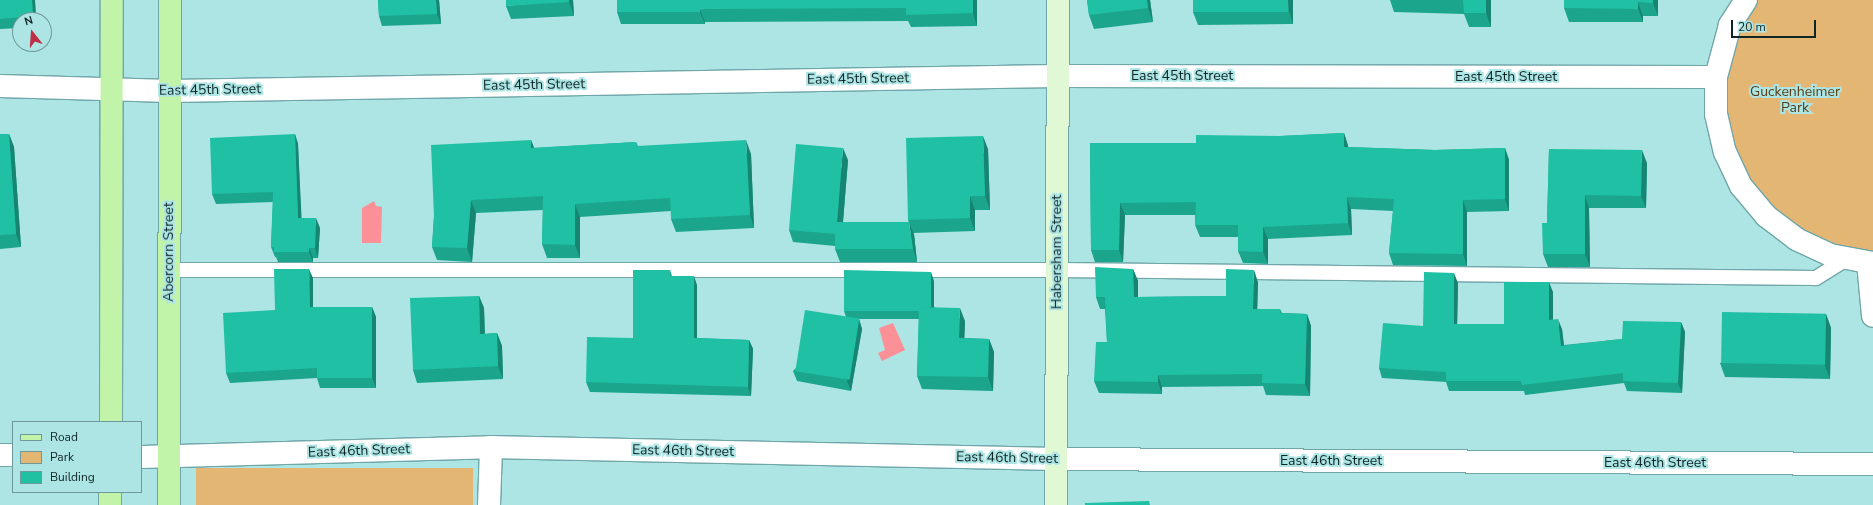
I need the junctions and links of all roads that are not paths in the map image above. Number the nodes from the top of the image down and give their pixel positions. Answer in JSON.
{"nodes":[{"id":1,"x":112,"y":0,"type":"edge"},
{"id":2,"x":170,"y":0,"type":"edge"},
{"id":3,"x":1058,"y":0,"type":"edge"},
{"id":4,"x":1746,"y":0,"type":"edge"},
{"id":5,"x":1058,"y":76,"type":"junction"},
{"id":6,"x":1716,"y":77,"type":"junction"},
{"id":7,"x":0,"y":86,"type":"edge"},
{"id":8,"x":112,"y":91,"type":"junction"},
{"id":9,"x":170,"y":91,"type":"junction"},
{"id":10,"x":1845,"y":260,"type":"junction"},
{"id":11,"x":1870,"y":263,"type":"edge"},
{"id":12,"x":169,"y":270,"type":"junction"},
{"id":13,"x":1057,"y":270,"type":"junction"},
{"id":14,"x":1873,"y":316,"type":"edge"},
{"id":15,"x":111,"y":421,"type":"edge"},
{"id":16,"x":491,"y":447,"type":"junction"},
{"id":17,"x":0,"y":455,"type":"edge"},
{"id":18,"x":12,"y":455,"type":"edge"},
{"id":19,"x":142,"y":457,"type":"edge"},
{"id":20,"x":169,"y":457,"type":"junction"},
{"id":21,"x":1056,"y":459,"type":"junction"},
{"id":22,"x":1873,"y":464,"type":"edge"},
{"id":23,"x":110,"y":493,"type":"edge"},
{"id":24,"x":110,"y":505,"type":"edge"},
{"id":25,"x":169,"y":505,"type":"edge"},
{"id":26,"x":489,"y":505,"type":"edge"},
{"id":27,"x":1056,"y":505,"type":"edge"}],
"edges":[{"from":1,"to":8,"type":"main road"},
{"from":2,"to":9,"type":"main road","name":"Abercorn Street"},
{"from":3,"to":5,"type":"street","name":"Habersham Street"},
{"from":4,"to":6,"type":"street"},
{"from":5,"to":6,"type":"street","name":"East 45th Street"},
{"from":5,"to":9,"type":"street","name":"East 45th Street"},
{"from":5,"to":13,"type":"street","name":"Habersham Street"},
{"from":6,"to":10,"type":"street"},
{"from":7,"to":8,"type":"street","name":"East 45th Street"},
{"from":8,"to":9,"type":"street","name":"East 45th Street"},
{"from":8,"to":15,"type":"main road"},
{"from":9,"to":12,"type":"main road","name":"Abercorn Street"},
{"from":10,"to":11,"type":"street"},
{"from":10,"to":13,"type":"lane"},
{"from":11,"to":14,"type":"street"},
{"from":12,"to":13,"type":"lane"},
{"from":12,"to":20,"type":"main road","name":"Abercorn Street"},
{"from":13,"to":21,"type":"street","name":"Habersham Street"},
{"from":16,"to":20,"type":"street","name":"East 46th Street"},
{"from":16,"to":21,"type":"street","name":"East 46th Street"},
{"from":16,"to":26,"type":"street"},
{"from":17,"to":18,"type":"street"},
{"from":19,"to":20,"type":"street","name":"East 46th Street"},
{"from":20,"to":25,"type":"main road","name":"Abercorn Street"},
{"from":21,"to":22,"type":"street","name":"East 46th Street"},
{"from":21,"to":27,"type":"street","name":"Habersham Street"},
{"from":23,"to":24,"type":"main road"}]}
